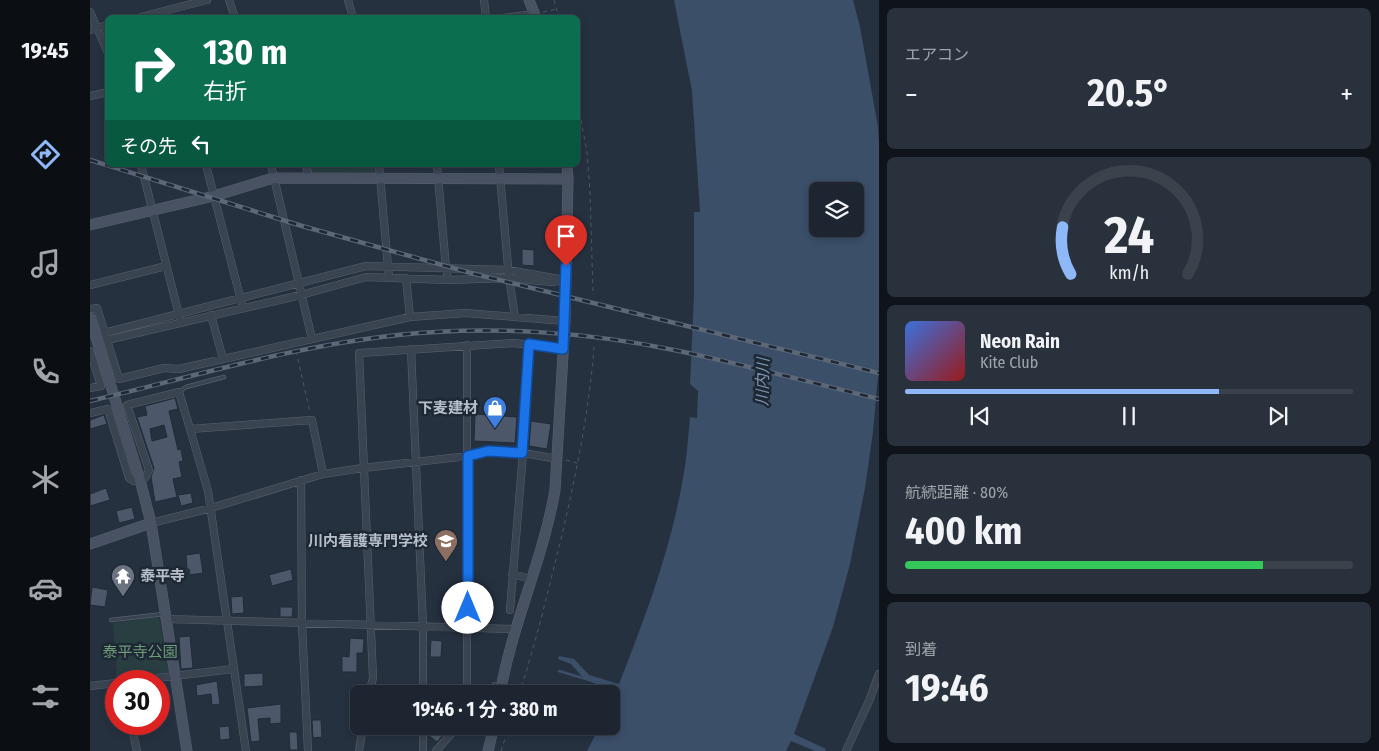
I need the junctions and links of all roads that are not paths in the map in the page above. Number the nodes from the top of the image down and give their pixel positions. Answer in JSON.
{"nodes":[{"id":1,"x":207,"y":0,"type":"edge"},
{"id":2,"x":229,"y":0,"type":"edge"},
{"id":3,"x":348,"y":0,"type":"edge"},
{"id":4,"x":484,"y":0,"type":"edge"},
{"id":5,"x":529,"y":0,"type":"edge"},
{"id":6,"x":90,"y":12,"type":"edge"},
{"id":7,"x":149,"y":15,"type":"edge"},
{"id":8,"x":234,"y":15,"type":"edge"},
{"id":9,"x":352,"y":15,"type":"edge"},
{"id":10,"x":486,"y":15,"type":"edge"},
{"id":11,"x":535,"y":15,"type":"edge"},
{"id":12,"x":94,"y":29,"type":"edge"},
{"id":13,"x":105,"y":48,"type":"edge"},
{"id":14,"x":105,"y":93,"type":"edge"},
{"id":15,"x":90,"y":96,"type":"edge"},
{"id":16,"x":141,"y":167,"type":"edge"},
{"id":17,"x":207,"y":167,"type":"edge"},
{"id":18,"x":271,"y":167,"type":"edge"},
{"id":19,"x":306,"y":167,"type":"edge"},
{"id":20,"x":379,"y":167,"type":"edge"},
{"id":21,"x":437,"y":167,"type":"edge"},
{"id":22,"x":499,"y":167,"type":"edge"},
{"id":23,"x":566,"y":167,"type":"edge"},
{"id":24,"x":274,"y":178,"type":"junction"},
{"id":25,"x":309,"y":178,"type":"junction"},
{"id":26,"x":380,"y":178,"type":"junction"},
{"id":27,"x":438,"y":178,"type":"junction"},
{"id":28,"x":500,"y":178,"type":"junction"},
{"id":29,"x":568,"y":179,"type":"junction"},
{"id":30,"x":214,"y":196,"type":"junction"},
{"id":31,"x":152,"y":210,"type":"junction"},
{"id":32,"x":90,"y":226,"type":"edge"},
{"id":33,"x":166,"y":266,"type":"junction"},
{"id":34,"x":387,"y":266,"type":"junction"},
{"id":35,"x":446,"y":268,"type":"junction"},
{"id":36,"x":508,"y":270,"type":"junction"},
{"id":37,"x":389,"y":278,"type":"junction"},
{"id":38,"x":406,"y":278,"type":"junction"},
{"id":39,"x":509,"y":278,"type":"junction"},
{"id":40,"x":448,"y":280,"type":"junction"},
{"id":41,"x":565,"y":280,"type":"junction"},
{"id":42,"x":298,"y":282,"type":"junction"},
{"id":43,"x":90,"y":285,"type":"edge"},
{"id":44,"x":301,"y":295,"type":"junction"},
{"id":45,"x":240,"y":297,"type":"junction"},
{"id":46,"x":242,"y":308,"type":"junction"},
{"id":47,"x":90,"y":309,"type":"edge"},
{"id":48,"x":179,"y":312,"type":"junction"},
{"id":49,"x":212,"y":315,"type":"junction"},
{"id":50,"x":410,"y":317,"type":"junction"},
{"id":51,"x":515,"y":317,"type":"junction"},
{"id":52,"x":90,"y":318,"type":"edge"},
{"id":53,"x":565,"y":320,"type":"junction"},
{"id":54,"x":181,"y":323,"type":"junction"},
{"id":55,"x":104,"y":332,"type":"junction"},
{"id":56,"x":312,"y":338,"type":"junction"},
{"id":57,"x":107,"y":340,"type":"junction"},
{"id":58,"x":529,"y":344,"type":"junction"},
{"id":59,"x":467,"y":345,"type":"junction"},
{"id":60,"x":411,"y":349,"type":"junction"},
{"id":61,"x":563,"y":349,"type":"junction"},
{"id":62,"x":90,"y":351,"type":"edge"},
{"id":63,"x":223,"y":359,"type":"junction"},
{"id":64,"x":224,"y":377,"type":"dead end"},
{"id":65,"x":90,"y":388,"type":"edge"},
{"id":66,"x":178,"y":392,"type":"junction"},
{"id":67,"x":90,"y":413,"type":"edge"},
{"id":68,"x":190,"y":429,"type":"junction"},
{"id":69,"x":522,"y":453,"type":"junction"},
{"id":70,"x":468,"y":456,"type":"junction"},
{"id":71,"x":558,"y":459,"type":"junction"},
{"id":72,"x":416,"y":461,"type":"junction"},
{"id":73,"x":362,"y":468,"type":"junction"},
{"id":74,"x":323,"y":474,"type":"junction"},
{"id":75,"x":140,"y":480,"type":"junction"},
{"id":76,"x":301,"y":480,"type":"junction"},
{"id":77,"x":211,"y":508,"type":"junction"},
{"id":78,"x":151,"y":523,"type":"junction"},
{"id":79,"x":90,"y":544,"type":"edge"},
{"id":80,"x":512,"y":574,"type":"junction"},
{"id":81,"x":531,"y":579,"type":"junction"},
{"id":82,"x":510,"y":610,"type":"dead end"},
{"id":83,"x":165,"y":617,"type":"junction"},
{"id":84,"x":111,"y":620,"type":"dead end"},
{"id":85,"x":228,"y":622,"type":"junction"},
{"id":86,"x":302,"y":624,"type":"junction"},
{"id":87,"x":369,"y":626,"type":"junction"},
{"id":88,"x":423,"y":626,"type":"junction"},
{"id":89,"x":468,"y":626,"type":"junction"},
{"id":90,"x":514,"y":629,"type":"junction"},
{"id":91,"x":233,"y":668,"type":"junction"},
{"id":92,"x":879,"y":674,"type":"edge"},
{"id":93,"x":175,"y":676,"type":"junction"},
{"id":94,"x":170,"y":677,"type":"edge"},
{"id":95,"x":105,"y":684,"type":"edge"},
{"id":96,"x":371,"y":685,"type":"edge"},
{"id":97,"x":423,"y":685,"type":"edge"},
{"id":98,"x":467,"y":685,"type":"edge"},
{"id":99,"x":498,"y":685,"type":"edge"},
{"id":100,"x":90,"y":686,"type":"edge"},
{"id":101,"x":879,"y":700,"type":"edge"},
{"id":102,"x":869,"y":701,"type":"junction"},
{"id":103,"x":134,"y":735,"type":"edge"},
{"id":104,"x":361,"y":735,"type":"edge"},
{"id":105,"x":423,"y":735,"type":"edge"},
{"id":106,"x":450,"y":735,"type":"edge"},
{"id":107,"x":492,"y":735,"type":"edge"},
{"id":108,"x":137,"y":751,"type":"edge"},
{"id":109,"x":187,"y":751,"type":"edge"},
{"id":110,"x":246,"y":751,"type":"edge"},
{"id":111,"x":308,"y":751,"type":"edge"},
{"id":112,"x":359,"y":751,"type":"edge"},
{"id":113,"x":423,"y":751,"type":"edge"},
{"id":114,"x":436,"y":751,"type":"edge"},
{"id":115,"x":488,"y":751,"type":"edge"},
{"id":116,"x":846,"y":751,"type":"edge"}],
"edges":[{"from":1,"to":7,"type":"street"},
{"from":2,"to":8,"type":"street"},
{"from":3,"to":9,"type":"street"},
{"from":4,"to":10,"type":"street"},
{"from":5,"to":11,"type":"street"},
{"from":6,"to":12,"type":"street"},
{"from":12,"to":13,"type":"street"},
{"from":14,"to":15,"type":"street"},
{"from":16,"to":31,"type":"street"},
{"from":17,"to":30,"type":"street"},
{"from":18,"to":24,"type":"street"},
{"from":19,"to":25,"type":"street"},
{"from":20,"to":26,"type":"street"},
{"from":21,"to":27,"type":"street"},
{"from":22,"to":28,"type":"street"},
{"from":23,"to":29,"type":"street"},
{"from":24,"to":25,"type":"street"},
{"from":24,"to":30,"type":"street"},
{"from":24,"to":42,"type":"street"},
{"from":25,"to":26,"type":"street"},
{"from":26,"to":27,"type":"street"},
{"from":26,"to":34,"type":"street"},
{"from":27,"to":28,"type":"street"},
{"from":27,"to":35,"type":"street"},
{"from":28,"to":29,"type":"street"},
{"from":28,"to":36,"type":"street"},
{"from":29,"to":41,"type":"street"},
{"from":30,"to":31,"type":"street"},
{"from":30,"to":45,"type":"street"},
{"from":31,"to":32,"type":"street"},
{"from":31,"to":33,"type":"street"},
{"from":33,"to":43,"type":"street"},
{"from":33,"to":48,"type":"street"},
{"from":34,"to":35,"type":"street"},
{"from":34,"to":37,"type":"street"},
{"from":34,"to":42,"type":"street"},
{"from":35,"to":36,"type":"street"},
{"from":35,"to":40,"type":"street"},
{"from":36,"to":39,"type":"street"},
{"from":36,"to":41,"type":"street"},
{"from":37,"to":38,"type":"street"},
{"from":37,"to":44,"type":"street"},
{"from":38,"to":40,"type":"street"},
{"from":38,"to":50,"type":"street"},
{"from":39,"to":40,"type":"street"},
{"from":39,"to":41,"type":"street"},
{"from":39,"to":51,"type":"street"},
{"from":41,"to":53,"type":"street"},
{"from":42,"to":44,"type":"street"},
{"from":42,"to":45,"type":"street"},
{"from":44,"to":46,"type":"street"},
{"from":44,"to":56,"type":"street"},
{"from":45,"to":46,"type":"street"},
{"from":45,"to":48,"type":"street"},
{"from":46,"to":49,"type":"street"},
{"from":47,"to":55,"type":"street"},
{"from":48,"to":54,"type":"street"},
{"from":48,"to":55,"type":"street"},
{"from":49,"to":54,"type":"street"},
{"from":49,"to":63,"type":"street"},
{"from":50,"to":51,"type":"street"},
{"from":50,"to":56,"type":"street"},
{"from":51,"to":53,"type":"street"},
{"from":52,"to":75,"type":"street"},
{"from":53,"to":61,"type":"street"},
{"from":54,"to":57,"type":"street"},
{"from":55,"to":57,"type":"street"},
{"from":56,"to":63,"type":"street"},
{"from":57,"to":63,"type":"street"},
{"from":58,"to":59,"type":"street"},
{"from":58,"to":61,"type":"street"},
{"from":58,"to":69,"type":"street"},
{"from":59,"to":60,"type":"street"},
{"from":59,"to":70,"type":"street"},
{"from":60,"to":72,"type":"street"},
{"from":60,"to":73,"type":"street"},
{"from":61,"to":71,"type":"street"},
{"from":62,"to":65,"type":"street"},
{"from":64,"to":66,"type":"lane"},
{"from":66,"to":68,"type":"street"},
{"from":66,"to":75,"type":"street"},
{"from":67,"to":75,"type":"street"},
{"from":68,"to":74,"type":"street"},
{"from":68,"to":77,"type":"street"},
{"from":69,"to":70,"type":"street"},
{"from":69,"to":71,"type":"street"},
{"from":69,"to":80,"type":"street"},
{"from":70,"to":72,"type":"street"},
{"from":70,"to":89,"type":"street"},
{"from":71,"to":81,"type":"street"},
{"from":72,"to":73,"type":"street"},
{"from":72,"to":88,"type":"street"},
{"from":73,"to":74,"type":"street"},
{"from":73,"to":87,"type":"street"},
{"from":74,"to":76,"type":"street"},
{"from":75,"to":78,"type":"street"},
{"from":76,"to":77,"type":"street"},
{"from":76,"to":86,"type":"street"},
{"from":77,"to":78,"type":"street"},
{"from":77,"to":85,"type":"street"},
{"from":78,"to":79,"type":"street"},
{"from":78,"to":83,"type":"street"},
{"from":80,"to":81,"type":"street"},
{"from":80,"to":82,"type":"street"},
{"from":81,"to":90,"type":"street"},
{"from":83,"to":84,"type":"lane"},
{"from":83,"to":85,"type":"street"},
{"from":83,"to":93,"type":"street"},
{"from":85,"to":86,"type":"street"},
{"from":85,"to":91,"type":"street"},
{"from":86,"to":87,"type":"street"},
{"from":86,"to":111,"type":"street"},
{"from":87,"to":88,"type":"street"},
{"from":87,"to":96,"type":"street"},
{"from":88,"to":89,"type":"street"},
{"from":88,"to":97,"type":"street"},
{"from":89,"to":90,"type":"street"},
{"from":89,"to":98,"type":"street"},
{"from":90,"to":99,"type":"street"},
{"from":91,"to":93,"type":"street"},
{"from":91,"to":110,"type":"street"},
{"from":92,"to":102,"type":"street"},
{"from":93,"to":94,"type":"street"},
{"from":93,"to":109,"type":"street"},
{"from":95,"to":100,"type":"street"},
{"from":101,"to":102,"type":"street"},
{"from":102,"to":116,"type":"street"},
{"from":103,"to":108,"type":"street"},
{"from":104,"to":112,"type":"street"},
{"from":105,"to":113,"type":"street"},
{"from":106,"to":114,"type":"street"},
{"from":107,"to":115,"type":"street"}]}
